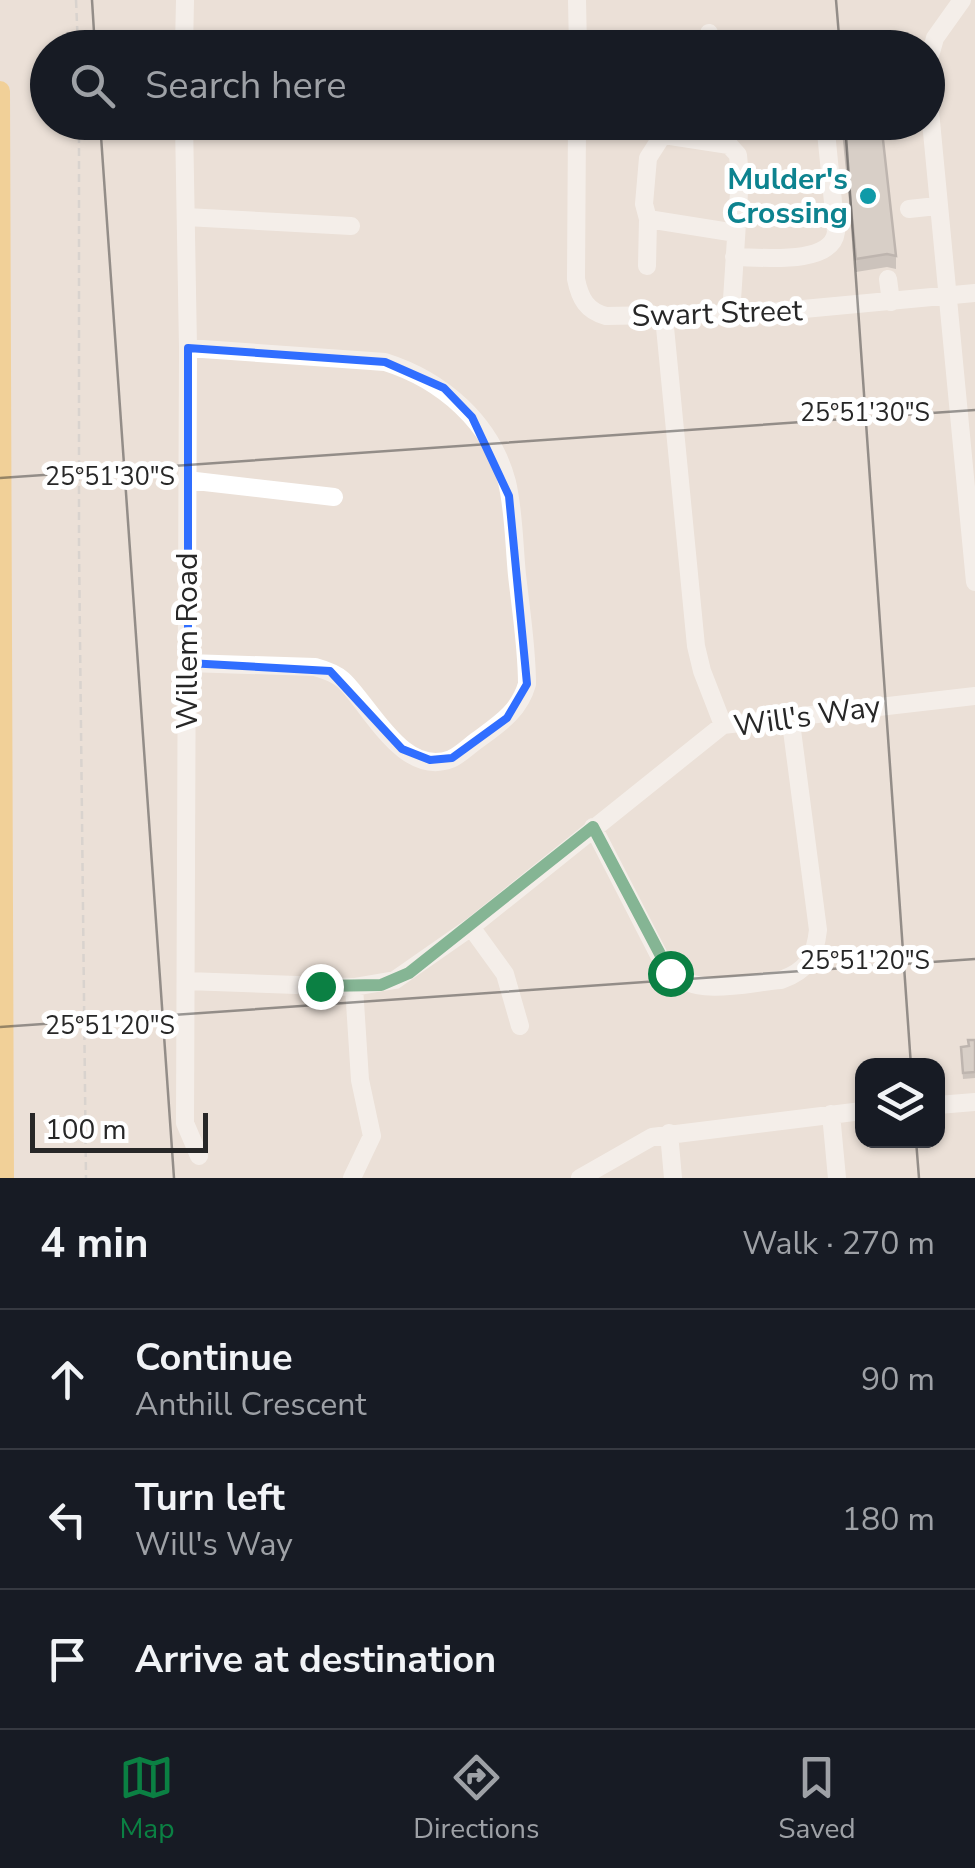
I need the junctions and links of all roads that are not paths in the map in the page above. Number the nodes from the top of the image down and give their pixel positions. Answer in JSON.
{"nodes":[{"id":1,"x":185,"y":0,"type":"edge"},
{"id":2,"x":576,"y":0,"type":"edge"},
{"id":3,"x":962,"y":0,"type":"edge"},
{"id":4,"x":184,"y":30,"type":"edge"},
{"id":5,"x":577,"y":30,"type":"edge"},
{"id":6,"x":941,"y":30,"type":"edge"},
{"id":7,"x":0,"y":91,"type":"edge"},
{"id":8,"x":184,"y":140,"type":"edge"},
{"id":9,"x":578,"y":140,"type":"edge"},
{"id":10,"x":658,"y":140,"type":"edge"},
{"id":11,"x":710,"y":140,"type":"edge"},
{"id":12,"x":828,"y":140,"type":"edge"},
{"id":13,"x":922,"y":140,"type":"edge"},
{"id":14,"x":938,"y":206,"type":"junction"},
{"id":15,"x":910,"y":209,"type":"dead end"},
{"id":16,"x":186,"y":217,"type":"junction"},
{"id":17,"x":648,"y":218,"type":"junction"},
{"id":18,"x":351,"y":226,"type":"dead end"},
{"id":19,"x":736,"y":233,"type":"junction"},
{"id":20,"x":734,"y":257,"type":"junction"},
{"id":21,"x":647,"y":266,"type":"dead end"},
{"id":22,"x":888,"y":279,"type":"dead end"},
{"id":23,"x":975,"y":293,"type":"edge"},
{"id":24,"x":949,"y":296,"type":"junction"},
{"id":25,"x":892,"y":302,"type":"junction"},
{"id":26,"x":731,"y":315,"type":"junction"},
{"id":27,"x":664,"y":317,"type":"junction"},
{"id":28,"x":188,"y":348,"type":"junction"},
{"id":29,"x":187,"y":480,"type":"junction"},
{"id":30,"x":334,"y":497,"type":"dead end"},
{"id":31,"x":975,"y":582,"type":"edge"},
{"id":32,"x":188,"y":663,"type":"junction"},
{"id":33,"x":975,"y":696,"type":"edge"},
{"id":34,"x":790,"y":715,"type":"junction"},
{"id":35,"x":723,"y":724,"type":"junction"},
{"id":36,"x":593,"y":827,"type":"junction"},
{"id":37,"x":1,"y":917,"type":"edge"},
{"id":38,"x":470,"y":928,"type":"junction"},
{"id":39,"x":187,"y":981,"type":"junction"},
{"id":40,"x":354,"y":987,"type":"junction"},
{"id":41,"x":520,"y":1026,"type":"dead end"},
{"id":42,"x":975,"y":1102,"type":"edge"},
{"id":43,"x":945,"y":1105,"type":"edge"},
{"id":44,"x":855,"y":1112,"type":"edge"},
{"id":45,"x":831,"y":1114,"type":"junction"},
{"id":46,"x":669,"y":1133,"type":"junction"},
{"id":47,"x":199,"y":1156,"type":"dead end"},
{"id":48,"x":4,"y":1178,"type":"edge"},
{"id":49,"x":352,"y":1178,"type":"edge"},
{"id":50,"x":580,"y":1178,"type":"edge"},
{"id":51,"x":674,"y":1178,"type":"edge"},
{"id":52,"x":837,"y":1178,"type":"edge"}],
"edges":[{"from":1,"to":4,"type":"street"},
{"from":2,"to":5,"type":"street"},
{"from":3,"to":6,"type":"street"},
{"from":7,"to":37,"type":"main road"},
{"from":8,"to":16,"type":"street","name":"Willem Road"},
{"from":9,"to":27,"type":"street","name":"Swart Street"},
{"from":10,"to":17,"type":"street"},
{"from":11,"to":19,"type":"street"},
{"from":12,"to":20,"type":"street"},
{"from":13,"to":14,"type":"street"},
{"from":14,"to":15,"type":"street"},
{"from":14,"to":24,"type":"street"},
{"from":16,"to":18,"type":"street"},
{"from":16,"to":28,"type":"street","name":"Willem Road"},
{"from":17,"to":19,"type":"street"},
{"from":17,"to":21,"type":"street"},
{"from":19,"to":20,"type":"street"},
{"from":20,"to":26,"type":"street"},
{"from":22,"to":25,"type":"street"},
{"from":23,"to":24,"type":"street","name":"Swart Street"},
{"from":24,"to":25,"type":"street","name":"Swart Street"},
{"from":24,"to":31,"type":"street"},
{"from":25,"to":26,"type":"street","name":"Swart Street"},
{"from":26,"to":27,"type":"street","name":"Swart Street"},
{"from":27,"to":35,"type":"street"},
{"from":28,"to":29,"type":"street","name":"Willem Road"},
{"from":28,"to":32,"type":"street"},
{"from":29,"to":30,"type":"street"},
{"from":29,"to":32,"type":"street","name":"Willem Road"},
{"from":32,"to":39,"type":"street","name":"Willem Road"},
{"from":33,"to":34,"type":"street","name":"Will's Way"},
{"from":34,"to":35,"type":"street","name":"Will's Way"},
{"from":34,"to":36,"type":"street"},
{"from":35,"to":36,"type":"street","name":"Will's Way"},
{"from":36,"to":38,"type":"street","name":"Will's Way"},
{"from":37,"to":48,"type":"main road"},
{"from":38,"to":40,"type":"street","name":"Will's Way"},
{"from":38,"to":41,"type":"street"},
{"from":39,"to":40,"type":"street","name":"Will's Way"},
{"from":39,"to":47,"type":"street","name":"Willem Road"},
{"from":40,"to":49,"type":"street"},
{"from":42,"to":43,"type":"street"},
{"from":44,"to":45,"type":"street"},
{"from":45,"to":46,"type":"street"},
{"from":45,"to":52,"type":"street"},
{"from":46,"to":50,"type":"street"},
{"from":46,"to":51,"type":"street"}]}
